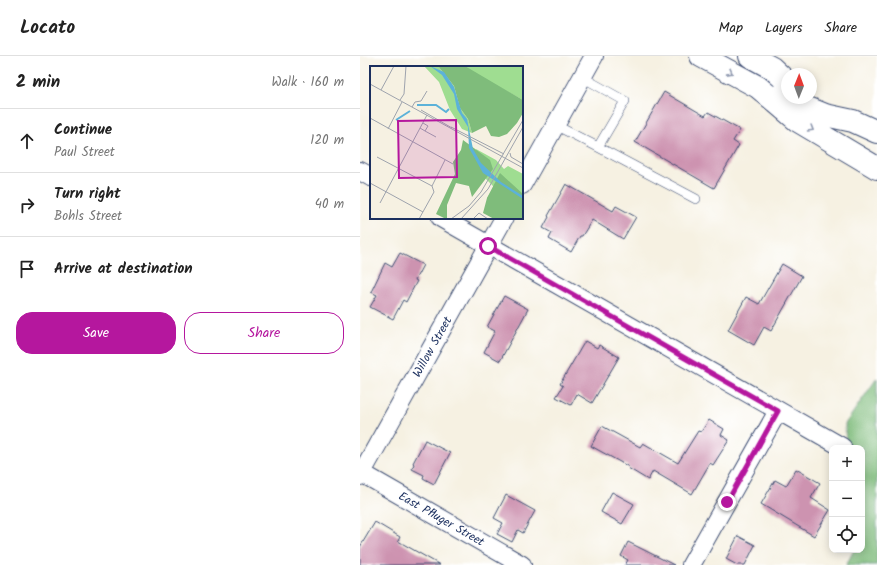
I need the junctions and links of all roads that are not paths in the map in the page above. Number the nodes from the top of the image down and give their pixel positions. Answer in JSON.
{"nodes":[{"id":1,"x":594,"y":56,"type":"edge"},
{"id":2,"x":701,"y":56,"type":"edge"},
{"id":3,"x":750,"y":56,"type":"edge"},
{"id":4,"x":781,"y":76,"type":"edge"},
{"id":5,"x":582,"y":77,"type":"junction"},
{"id":6,"x":758,"y":88,"type":"junction"},
{"id":7,"x":812,"y":104,"type":"edge"},
{"id":8,"x":825,"y":115,"type":"junction"},
{"id":9,"x":556,"y":125,"type":"junction"},
{"id":10,"x":877,"y":132,"type":"edge"},
{"id":11,"x":598,"y":147,"type":"junction"},
{"id":12,"x":877,"y":155,"type":"edge"},
{"id":13,"x":877,"y":168,"type":"edge"},
{"id":14,"x":360,"y":171,"type":"edge"},
{"id":15,"x":370,"y":176,"type":"edge"},
{"id":16,"x":523,"y":183,"type":"edge"},
{"id":17,"x":696,"y":199,"type":"dead end"},
{"id":18,"x":443,"y":219,"type":"edge"},
{"id":19,"x":503,"y":219,"type":"edge"},
{"id":20,"x":488,"y":246,"type":"junction"},
{"id":21,"x":778,"y":411,"type":"junction"},
{"id":22,"x":837,"y":445,"type":"edge"},
{"id":23,"x":361,"y":474,"type":"edge"},
{"id":24,"x":522,"y":565,"type":"edge"},
{"id":25,"x":691,"y":565,"type":"edge"}],
"edges":[{"from":1,"to":5,"type":"street"},
{"from":2,"to":6,"type":"main road","one_way":true},
{"from":3,"to":4,"type":"main road"},
{"from":5,"to":9,"type":"street"},
{"from":5,"to":11,"type":"lane"},
{"from":6,"to":8,"type":"main road"},
{"from":6,"to":13,"type":"main road","one_way":true},
{"from":7,"to":8,"type":"main road"},
{"from":8,"to":10,"type":"main road"},
{"from":8,"to":12,"type":"main road"},
{"from":9,"to":11,"type":"lane"},
{"from":9,"to":16,"type":"street"},
{"from":11,"to":17,"type":"lane"},
{"from":14,"to":15,"type":"street"},
{"from":18,"to":20,"type":"street"},
{"from":19,"to":20,"type":"street","name":"Willow Street"},
{"from":20,"to":21,"type":"street"},
{"from":20,"to":23,"type":"street","name":"Willow Street"},
{"from":21,"to":22,"type":"street"},
{"from":21,"to":25,"type":"street"},
{"from":23,"to":24,"type":"street","name":"East Pfluger Street"}]}
